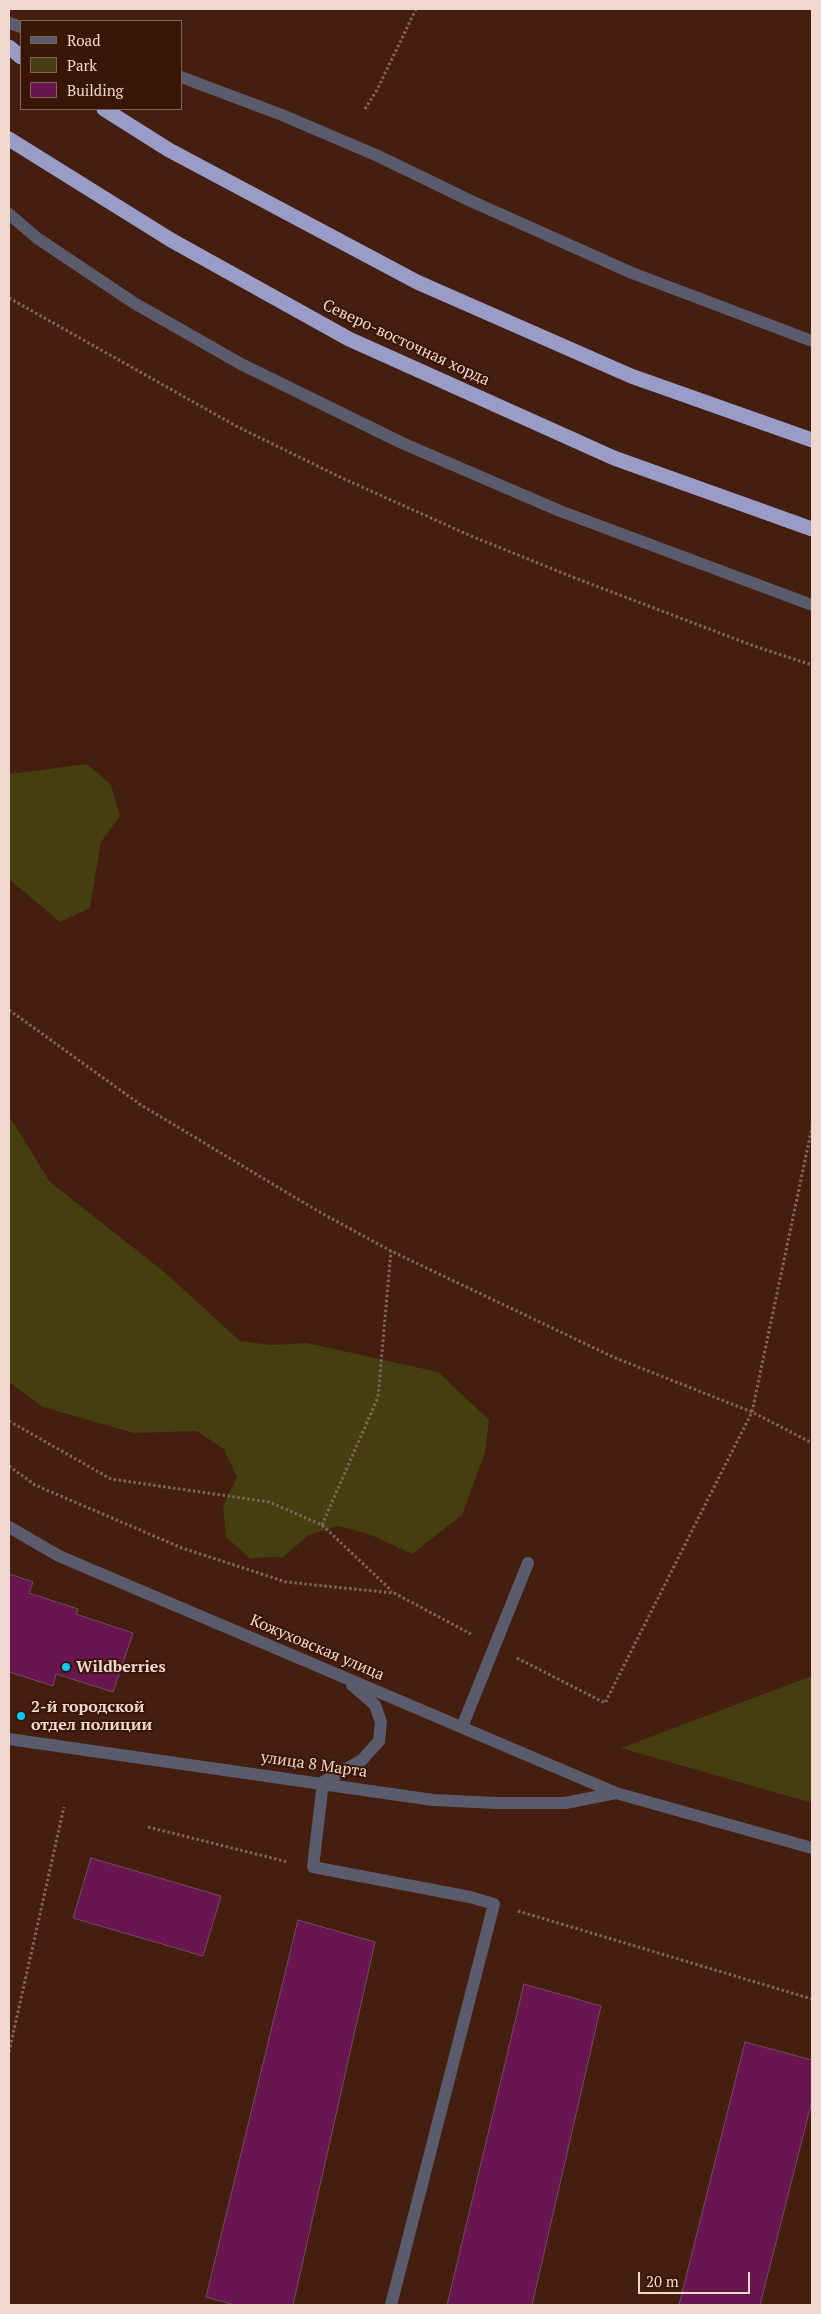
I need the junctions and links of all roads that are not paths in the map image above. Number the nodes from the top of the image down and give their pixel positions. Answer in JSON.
{"nodes":[{"id":1,"x":9,"y":48,"type":"edge"},
{"id":2,"x":20,"y":56,"type":"edge"},
{"id":3,"x":182,"y":77,"type":"edge"},
{"id":4,"x":106,"y":110,"type":"edge"},
{"id":5,"x":9,"y":139,"type":"edge"},
{"id":6,"x":9,"y":214,"type":"edge"},
{"id":7,"x":812,"y":342,"type":"edge"},
{"id":8,"x":812,"y":440,"type":"edge"},
{"id":9,"x":812,"y":529,"type":"edge"},
{"id":10,"x":812,"y":605,"type":"edge"},
{"id":11,"x":9,"y":1527,"type":"edge"},
{"id":12,"x":528,"y":1563,"type":"dead end"},
{"id":13,"x":344,"y":1678,"type":"junction"},
{"id":14,"x":462,"y":1727,"type":"junction"},
{"id":15,"x":9,"y":1739,"type":"edge"},
{"id":16,"x":323,"y":1782,"type":"junction"},
{"id":17,"x":616,"y":1793,"type":"junction"},
{"id":18,"x":812,"y":1848,"type":"edge"},
{"id":19,"x":391,"y":2305,"type":"edge"}],
"edges":[{"from":1,"to":2,"type":"highway"},
{"from":3,"to":7,"type":"street"},
{"from":4,"to":8,"type":"highway"},
{"from":5,"to":9,"type":"highway","name":"Северо-восточная хорда"},
{"from":6,"to":10,"type":"street"},
{"from":11,"to":13,"type":"street","name":"Кожуховская улица"},
{"from":12,"to":14,"type":"street"},
{"from":13,"to":14,"type":"street","name":"Кожуховская улица"},
{"from":13,"to":16,"type":"street"},
{"from":14,"to":17,"type":"street","name":"Кожуховская улица"},
{"from":15,"to":16,"type":"street","name":"улица 8 Марта"},
{"from":16,"to":17,"type":"street","name":"улица 8 Марта"},
{"from":16,"to":19,"type":"street"},
{"from":17,"to":18,"type":"street","name":"Кожуховская улица"}]}
